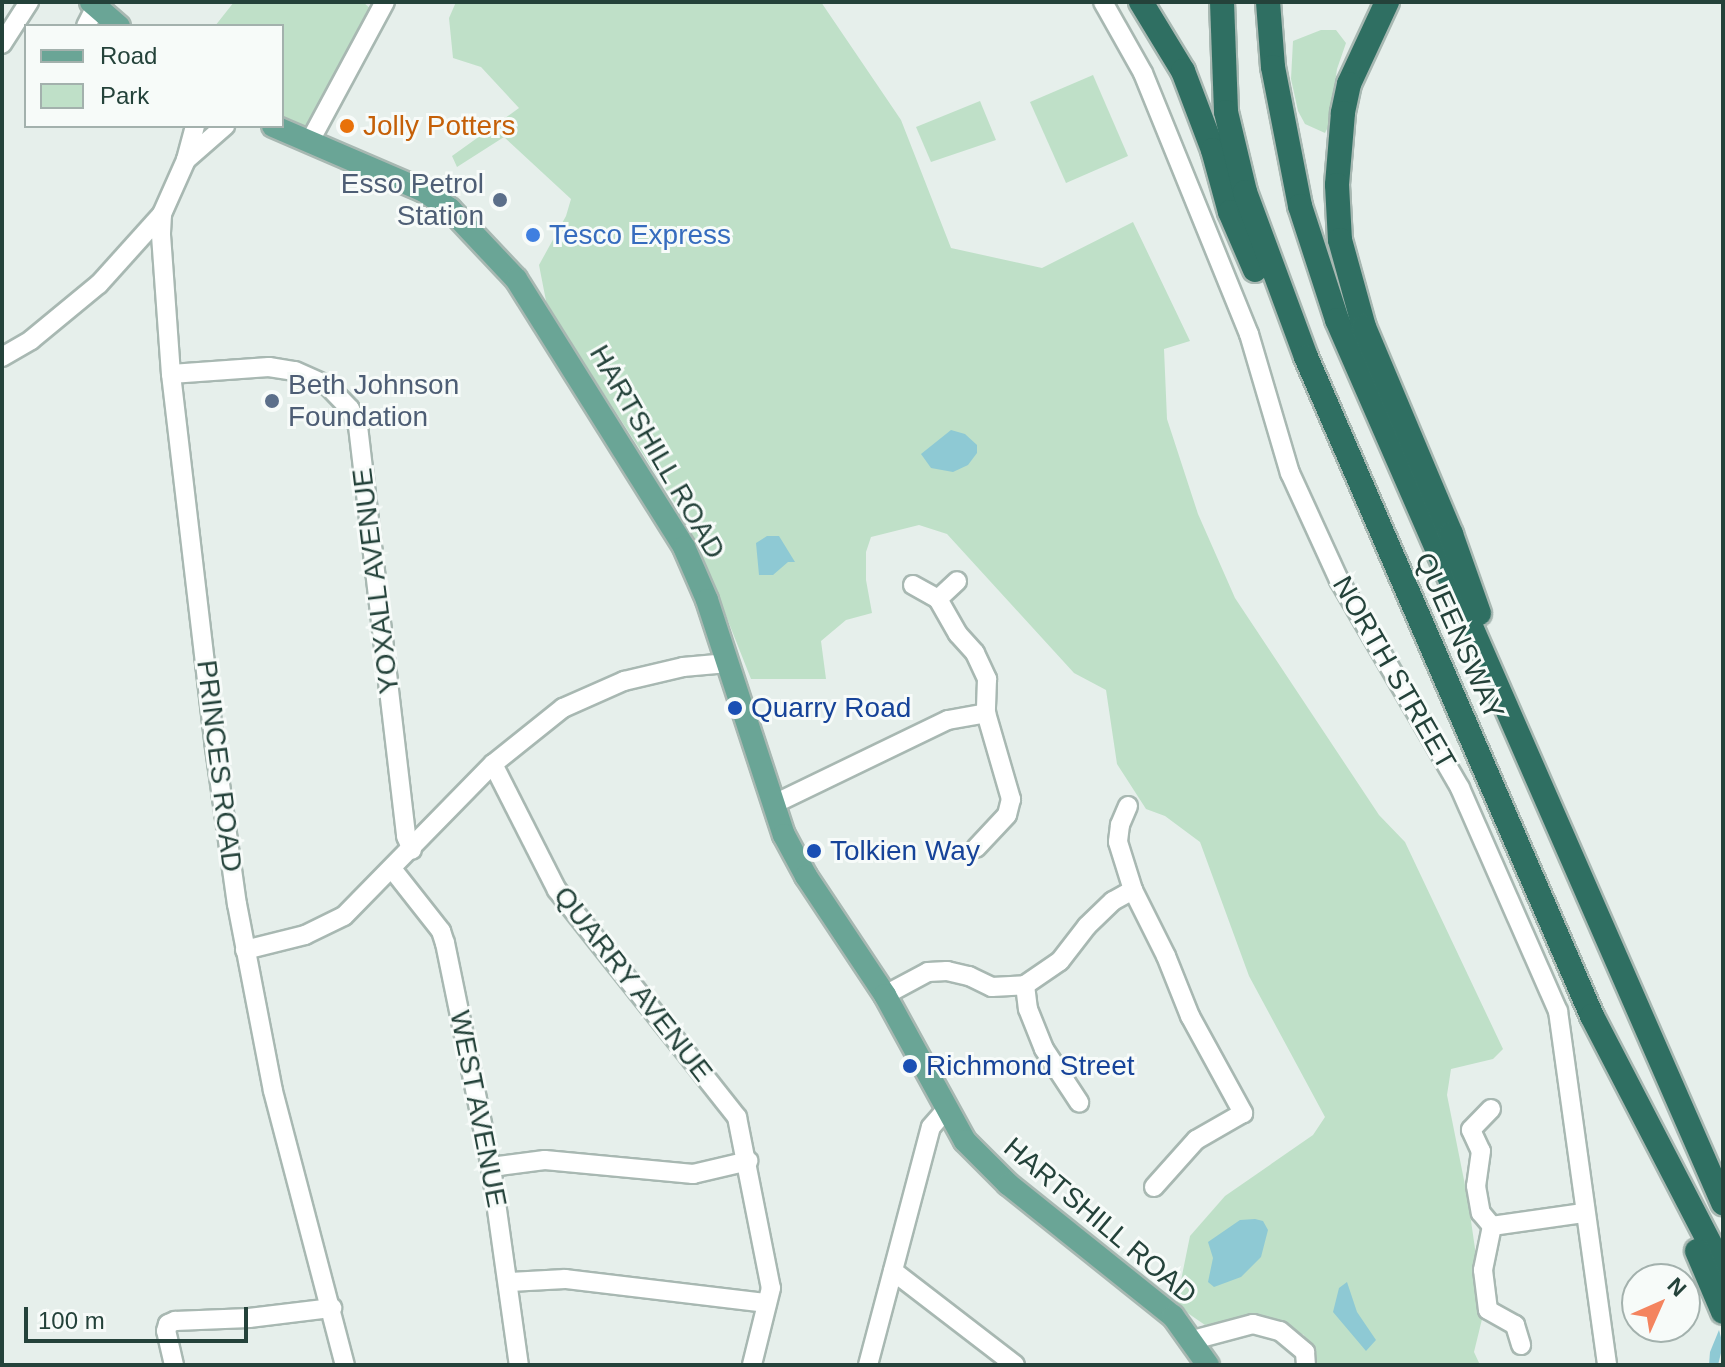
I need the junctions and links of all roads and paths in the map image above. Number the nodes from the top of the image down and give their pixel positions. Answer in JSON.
{"nodes":[{"id":1,"x":29,"y":2,"type":"edge"},
{"id":2,"x":385,"y":2,"type":"edge"},
{"id":3,"x":1103,"y":2,"type":"edge"},
{"id":4,"x":1141,"y":2,"type":"edge"},
{"id":5,"x":1222,"y":2,"type":"edge"},
{"id":6,"x":1268,"y":2,"type":"edge"},
{"id":7,"x":1387,"y":2,"type":"edge"},
{"id":8,"x":91,"y":11,"type":"edge"},
{"id":9,"x":115,"y":24,"type":"edge"},
{"id":10,"x":2,"y":44,"type":"edge"},
{"id":11,"x":194,"y":128,"type":"edge"},
{"id":12,"x":223,"y":128,"type":"edge"},
{"id":13,"x":278,"y":128,"type":"edge"},
{"id":14,"x":310,"y":141,"type":"junction"},
{"id":15,"x":186,"y":160,"type":"junction"},
{"id":16,"x":162,"y":214,"type":"junction"},
{"id":17,"x":2,"y":357,"type":"edge"},
{"id":18,"x":171,"y":374,"type":"junction"},
{"id":19,"x":1359,"y":485,"type":"junction"},
{"id":20,"x":957,"y":581,"type":"dead end"},
{"id":21,"x":913,"y":585,"type":"dead end"},
{"id":22,"x":938,"y":599,"type":"junction"},
{"id":23,"x":728,"y":663,"type":"junction"},
{"id":24,"x":986,"y":713,"type":"junction"},
{"id":25,"x":493,"y":764,"type":"junction"},
{"id":26,"x":774,"y":804,"type":"junction"},
{"id":27,"x":1128,"y":806,"type":"dead end"},
{"id":28,"x":1559,"y":832,"type":"junction"},
{"id":29,"x":976,"y":848,"type":"dead end"},
{"id":30,"x":412,"y":850,"type":"junction"},
{"id":31,"x":393,"y":870,"type":"junction"},
{"id":32,"x":1133,"y":890,"type":"junction"},
{"id":33,"x":245,"y":950,"type":"junction"},
{"id":34,"x":1025,"y":985,"type":"junction"},
{"id":35,"x":1628,"y":993,"type":"junction"},
{"id":36,"x":885,"y":995,"type":"junction"},
{"id":37,"x":1592,"y":1016,"type":"junction"},
{"id":38,"x":1079,"y":1102,"type":"dead end"},
{"id":39,"x":1491,"y":1109,"type":"dead end"},
{"id":40,"x":946,"y":1110,"type":"junction"},
{"id":41,"x":748,"y":1161,"type":"junction"},
{"id":42,"x":491,"y":1167,"type":"junction"},
{"id":43,"x":1723,"y":1184,"type":"edge"},
{"id":44,"x":1154,"y":1187,"type":"dead end"},
{"id":45,"x":1723,"y":1203,"type":"edge"},
{"id":46,"x":1583,"y":1213,"type":"junction"},
{"id":47,"x":1492,"y":1226,"type":"junction"},
{"id":48,"x":1723,"y":1269,"type":"edge"},
{"id":49,"x":893,"y":1271,"type":"junction"},
{"id":50,"x":510,"y":1282,"type":"junction"},
{"id":51,"x":767,"y":1303,"type":"junction"},
{"id":52,"x":332,"y":1308,"type":"junction"},
{"id":53,"x":1723,"y":1312,"type":"edge"},
{"id":54,"x":1193,"y":1340,"type":"junction"},
{"id":55,"x":1521,"y":1345,"type":"dead end"},
{"id":56,"x":174,"y":1365,"type":"edge"},
{"id":57,"x":345,"y":1365,"type":"edge"},
{"id":58,"x":519,"y":1365,"type":"edge"},
{"id":59,"x":752,"y":1365,"type":"edge"},
{"id":60,"x":868,"y":1365,"type":"edge"},
{"id":61,"x":1015,"y":1365,"type":"edge"},
{"id":62,"x":1208,"y":1365,"type":"edge"},
{"id":63,"x":1306,"y":1365,"type":"edge"},
{"id":64,"x":1607,"y":1365,"type":"edge"}],
"edges":[{"from":1,"to":10,"type":"street"},
{"from":2,"to":14,"type":"street"},
{"from":3,"to":46,"type":"street","name":"NORTH STREET"},
{"from":4,"to":19,"type":"highway"},
{"from":5,"to":19,"type":"highway","name":"QUEENSWAY"},
{"from":6,"to":28,"type":"highway","name":"QUEENSWAY"},
{"from":7,"to":28,"type":"highway"},
{"from":8,"to":9,"type":"main road"},
{"from":11,"to":15,"type":"street","name":"PRINCES ROAD"},
{"from":12,"to":15,"type":"street","name":"PRINCES ROAD"},
{"from":13,"to":14,"type":"main road","name":"HARTSHILL ROAD"},
{"from":14,"to":23,"type":"main road","name":"HARTSHILL ROAD"},
{"from":15,"to":16,"type":"street","name":"PRINCES ROAD"},
{"from":16,"to":17,"type":"street"},
{"from":16,"to":18,"type":"street","name":"PRINCES ROAD"},
{"from":18,"to":30,"type":"street","name":"YOXALL AVENUE"},
{"from":18,"to":33,"type":"street","name":"PRINCES ROAD"},
{"from":19,"to":37,"type":"highway","name":"QUEENSWAY"},
{"from":20,"to":22,"type":"street"},
{"from":21,"to":22,"type":"street"},
{"from":22,"to":24,"type":"street"},
{"from":23,"to":25,"type":"street"},
{"from":23,"to":26,"type":"main road","name":"HARTSHILL ROAD"},
{"from":24,"to":26,"type":"street"},
{"from":24,"to":29,"type":"street"},
{"from":25,"to":30,"type":"street"},
{"from":25,"to":41,"type":"street","name":"QUARRY AVENUE"},
{"from":26,"to":36,"type":"main road","name":"HARTSHILL ROAD"},
{"from":27,"to":32,"type":"street"},
{"from":28,"to":35,"type":"highway","name":"QUEENSWAY"},
{"from":30,"to":31,"type":"street"},
{"from":31,"to":33,"type":"street"},
{"from":31,"to":42,"type":"street","name":"WEST AVENUE"},
{"from":32,"to":34,"type":"street"},
{"from":32,"to":44,"type":"street"},
{"from":33,"to":52,"type":"street","name":"PRINCES ROAD"},
{"from":34,"to":36,"type":"street"},
{"from":34,"to":38,"type":"street"},
{"from":35,"to":43,"type":"highway"},
{"from":35,"to":45,"type":"highway","name":"QUEENSWAY"},
{"from":36,"to":40,"type":"main road","name":"HARTSHILL ROAD"},
{"from":37,"to":48,"type":"highway","name":"QUEENSWAY"},
{"from":37,"to":53,"type":"highway"},
{"from":39,"to":47,"type":"street"},
{"from":40,"to":49,"type":"street"},
{"from":40,"to":54,"type":"main road","name":"HARTSHILL ROAD"},
{"from":41,"to":42,"type":"street"},
{"from":41,"to":51,"type":"street","name":"QUARRY AVENUE"},
{"from":42,"to":50,"type":"street","name":"WEST AVENUE"},
{"from":46,"to":47,"type":"street"},
{"from":46,"to":64,"type":"street","name":"NORTH STREET"},
{"from":47,"to":55,"type":"street"},
{"from":49,"to":60,"type":"street"},
{"from":49,"to":61,"type":"street"},
{"from":50,"to":51,"type":"street"},
{"from":50,"to":58,"type":"street","name":"WEST AVENUE"},
{"from":51,"to":59,"type":"street","name":"QUARRY AVENUE"},
{"from":52,"to":56,"type":"street"},
{"from":52,"to":57,"type":"street","name":"PRINCES ROAD"},
{"from":54,"to":62,"type":"main road","name":"HARTSHILL ROAD"},
{"from":54,"to":63,"type":"street"}]}
